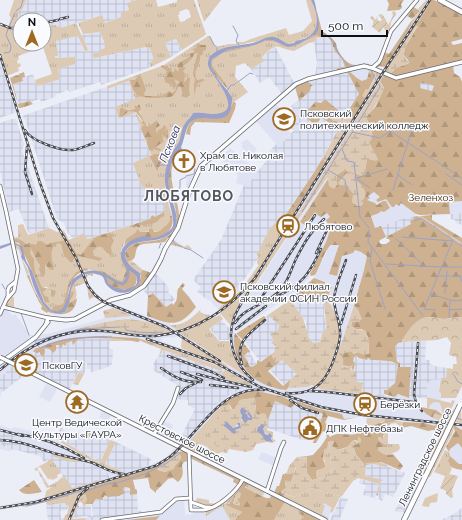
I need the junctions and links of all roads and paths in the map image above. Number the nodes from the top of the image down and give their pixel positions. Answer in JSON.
{"nodes":[{"id":1,"x":417,"y":0,"type":"edge"},
{"id":2,"x":440,"y":0,"type":"edge"},
{"id":3,"x":462,"y":12,"type":"edge"},
{"id":4,"x":462,"y":62,"type":"edge"},
{"id":5,"x":372,"y":68,"type":"junction"},
{"id":6,"x":0,"y":186,"type":"edge"},
{"id":7,"x":17,"y":279,"type":"junction"},
{"id":8,"x":10,"y":286,"type":"junction"},
{"id":9,"x":8,"y":290,"type":"junction"},
{"id":10,"x":14,"y":291,"type":"junction"},
{"id":11,"x":7,"y":299,"type":"junction"},
{"id":12,"x":3,"y":307,"type":"junction"},
{"id":13,"x":0,"y":314,"type":"edge"},
{"id":14,"x":49,"y":318,"type":"junction"},
{"id":15,"x":0,"y":358,"type":"edge"},
{"id":16,"x":0,"y":363,"type":"edge"},
{"id":17,"x":178,"y":388,"type":"dead end"},
{"id":18,"x":461,"y":403,"type":"edge"},
{"id":19,"x":154,"y":434,"type":"junction"},
{"id":20,"x":284,"y":442,"type":"dead end"},
{"id":21,"x":189,"y":452,"type":"junction"},
{"id":22,"x":243,"y":479,"type":"junction"},
{"id":23,"x":267,"y":491,"type":"junction"},
{"id":24,"x":190,"y":498,"type":"junction"},
{"id":25,"x":191,"y":503,"type":"junction"},
{"id":26,"x":212,"y":508,"type":"junction"},
{"id":27,"x":102,"y":520,"type":"edge"},
{"id":28,"x":325,"y":520,"type":"edge"},
{"id":29,"x":404,"y":520,"type":"edge"}],
"edges":[{"from":1,"to":5,"type":"street"},
{"from":2,"to":3,"type":"highway"},
{"from":4,"to":5,"type":"main road"},
{"from":5,"to":14,"type":"main road"},
{"from":6,"to":7,"type":"street"},
{"from":7,"to":8,"type":"street"},
{"from":7,"to":10,"type":"street"},
{"from":8,"to":9,"type":"street"},
{"from":8,"to":10,"type":"street"},
{"from":9,"to":10,"type":"street"},
{"from":9,"to":11,"type":"street"},
{"from":10,"to":11,"type":"street"},
{"from":11,"to":12,"type":"street"},
{"from":12,"to":13,"type":"street"},
{"from":12,"to":14,"type":"street"},
{"from":14,"to":16,"type":"main road"},
{"from":15,"to":19,"type":"main road","name":"Крестовское шоссе","bridge":true},
{"from":17,"to":19,"type":"street"},
{"from":18,"to":29,"type":"highway","name":"Ленинградское шоссе","bridge":true},
{"from":19,"to":21,"type":"main road","name":"Крестовское шоссе"},
{"from":20,"to":23,"type":"street"},
{"from":21,"to":22,"type":"main road","name":"Крестовское шоссе"},
{"from":21,"to":24,"type":"street"},
{"from":22,"to":23,"type":"main road","name":"Крестовское шоссе"},
{"from":22,"to":26,"type":"street"},
{"from":23,"to":28,"type":"main road","name":"Крестовское шоссе"},
{"from":24,"to":25,"type":"street"},
{"from":24,"to":27,"type":"street"},
{"from":25,"to":26,"type":"street"},
{"from":25,"to":26,"type":"street"}]}
